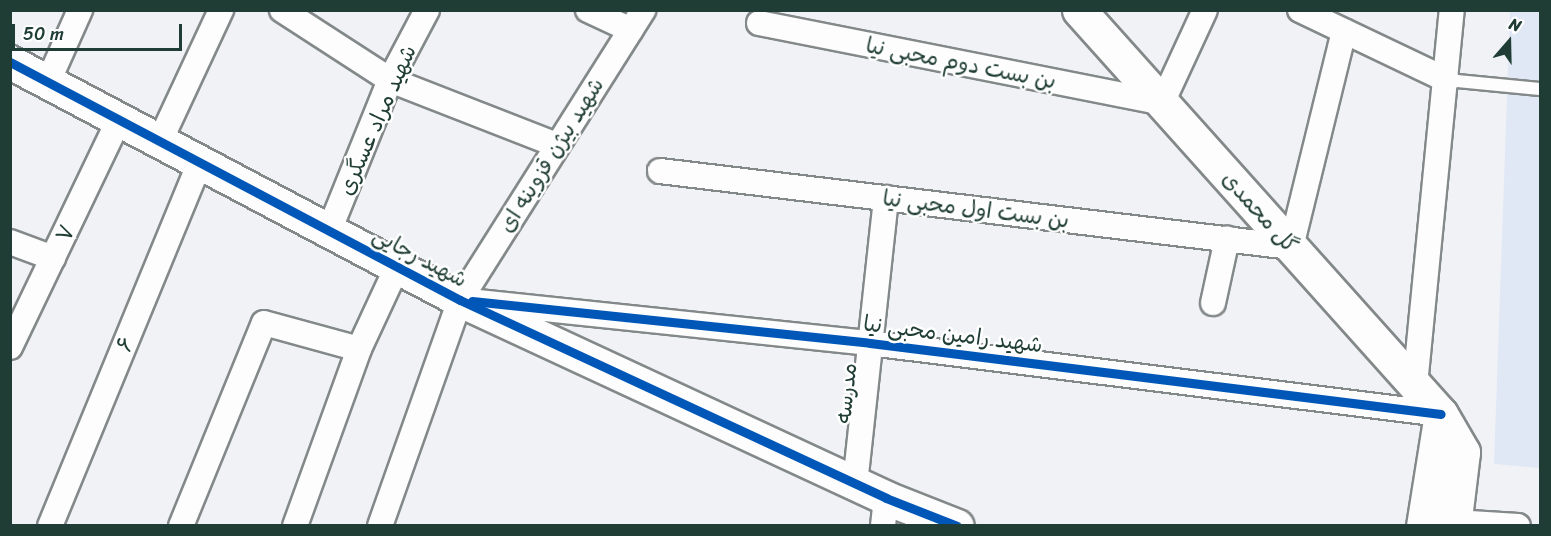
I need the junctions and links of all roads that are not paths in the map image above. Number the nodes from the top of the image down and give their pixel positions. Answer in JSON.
{"nodes":[{"id":1,"x":80,"y":10,"type":"edge"},
{"id":2,"x":220,"y":10,"type":"edge"},
{"id":3,"x":282,"y":10,"type":"edge"},
{"id":4,"x":427,"y":10,"type":"edge"},
{"id":5,"x":588,"y":10,"type":"edge"},
{"id":6,"x":1079,"y":10,"type":"edge"},
{"id":7,"x":1205,"y":10,"type":"edge"},
{"id":8,"x":1300,"y":10,"type":"edge"},
{"id":9,"x":1452,"y":10,"type":"edge"},
{"id":10,"x":637,"y":20,"type":"edge"},
{"id":11,"x":759,"y":23,"type":"dead end"},
{"id":12,"x":1344,"y":31,"type":"junction"},
{"id":13,"x":10,"y":62,"type":"edge"},
{"id":14,"x":390,"y":80,"type":"junction"},
{"id":15,"x":1447,"y":80,"type":"junction"},
{"id":16,"x":48,"y":82,"type":"junction"},
{"id":17,"x":1540,"y":89,"type":"edge"},
{"id":18,"x":1162,"y":103,"type":"junction"},
{"id":19,"x":119,"y":119,"type":"junction"},
{"id":20,"x":160,"y":141,"type":"junction"},
{"id":21,"x":557,"y":145,"type":"junction"},
{"id":22,"x":200,"y":162,"type":"junction"},
{"id":23,"x":660,"y":171,"type":"dead end"},
{"id":24,"x":885,"y":198,"type":"junction"},
{"id":25,"x":329,"y":231,"type":"junction"},
{"id":26,"x":1227,"y":239,"type":"junction"},
{"id":27,"x":10,"y":242,"type":"edge"},
{"id":28,"x":1291,"y":247,"type":"junction"},
{"id":29,"x":53,"y":258,"type":"junction"},
{"id":30,"x":397,"y":267,"type":"junction"},
{"id":31,"x":460,"y":300,"type":"junction"},
{"id":32,"x":1212,"y":303,"type":"dead end"},
{"id":33,"x":870,"y":343,"type":"junction"},
{"id":34,"x":10,"y":347,"type":"edge"},
{"id":35,"x":359,"y":349,"type":"junction"},
{"id":36,"x":1415,"y":385,"type":"junction"},
{"id":37,"x":1441,"y":414,"type":"junction"},
{"id":38,"x":855,"y":484,"type":"junction"},
{"id":39,"x":885,"y":512,"type":"edge"},
{"id":40,"x":1444,"y":524,"type":"edge"},
{"id":41,"x":50,"y":525,"type":"edge"},
{"id":42,"x":181,"y":525,"type":"edge"},
{"id":43,"x":295,"y":525,"type":"edge"},
{"id":44,"x":380,"y":525,"type":"edge"},
{"id":45,"x":957,"y":525,"type":"edge"},
{"id":46,"x":1518,"y":525,"type":"edge"}],
"edges":[{"from":1,"to":16,"type":"street"},
{"from":2,"to":20,"type":"street"},
{"from":3,"to":14,"type":"street"},
{"from":4,"to":14,"type":"street","name":"شهید مراد عسگری"},
{"from":5,"to":10,"type":"street"},
{"from":6,"to":18,"type":"street","name":"گل محمدی"},
{"from":7,"to":18,"type":"street"},
{"from":8,"to":12,"type":"street"},
{"from":9,"to":15,"type":"street"},
{"from":10,"to":21,"type":"street","name":"شهید بیژن قزوینه ای"},
{"from":11,"to":18,"type":"street","name":"بن بست دوم محبی نیا"},
{"from":12,"to":15,"type":"street"},
{"from":12,"to":28,"type":"street"},
{"from":13,"to":16,"type":"street","name":"شهید رجایی"},
{"from":14,"to":21,"type":"street"},
{"from":14,"to":25,"type":"street","name":"شهید مراد عسگری"},
{"from":15,"to":17,"type":"lane"},
{"from":15,"to":36,"type":"street"},
{"from":16,"to":19,"type":"street","name":"شهید رجایی"},
{"from":18,"to":28,"type":"street","name":"گل محمدی"},
{"from":19,"to":20,"type":"street","name":"شهید رجایی"},
{"from":19,"to":29,"type":"street","name":"۷"},
{"from":20,"to":22,"type":"street","name":"شهید رجایی"},
{"from":21,"to":31,"type":"street","name":"شهید بیژن قزوینه ای"},
{"from":22,"to":25,"type":"street","name":"شهید رجایی"},
{"from":22,"to":41,"type":"street","name":"۶"},
{"from":23,"to":24,"type":"street","name":"بن بست اول محبی نیا"},
{"from":24,"to":26,"type":"street","name":"بن بست اول محبی نیا"},
{"from":24,"to":33,"type":"street","name":"مدرسه"},
{"from":25,"to":30,"type":"street","name":"شهید رجایی"},
{"from":26,"to":28,"type":"street","name":"بن بست اول محبی نیا"},
{"from":26,"to":32,"type":"street"},
{"from":27,"to":29,"type":"street"},
{"from":28,"to":36,"type":"street","name":"گل محمدی"},
{"from":29,"to":34,"type":"street","name":"۷"},
{"from":30,"to":31,"type":"street","name":"شهید رجایی"},
{"from":30,"to":35,"type":"street"},
{"from":31,"to":33,"type":"street","name":"شهید رامین محبی نیا"},
{"from":31,"to":38,"type":"street","name":"شهید رجایی"},
{"from":31,"to":44,"type":"street","name":"شهید بیژن قزوینه ای"},
{"from":33,"to":37,"type":"street","name":"شهید رامین محبی نیا"},
{"from":33,"to":38,"type":"street","name":"مدرسه"},
{"from":35,"to":42,"type":"street"},
{"from":35,"to":43,"type":"street"},
{"from":36,"to":37,"type":"street","name":"گل محمدی"},
{"from":37,"to":40,"type":"street","name":"گل محمدی"},
{"from":38,"to":39,"type":"street","name":"شهید رجایی"},
{"from":39,"to":45,"type":"street","name":"شهید رجایی"},
{"from":40,"to":46,"type":"street"}]}
